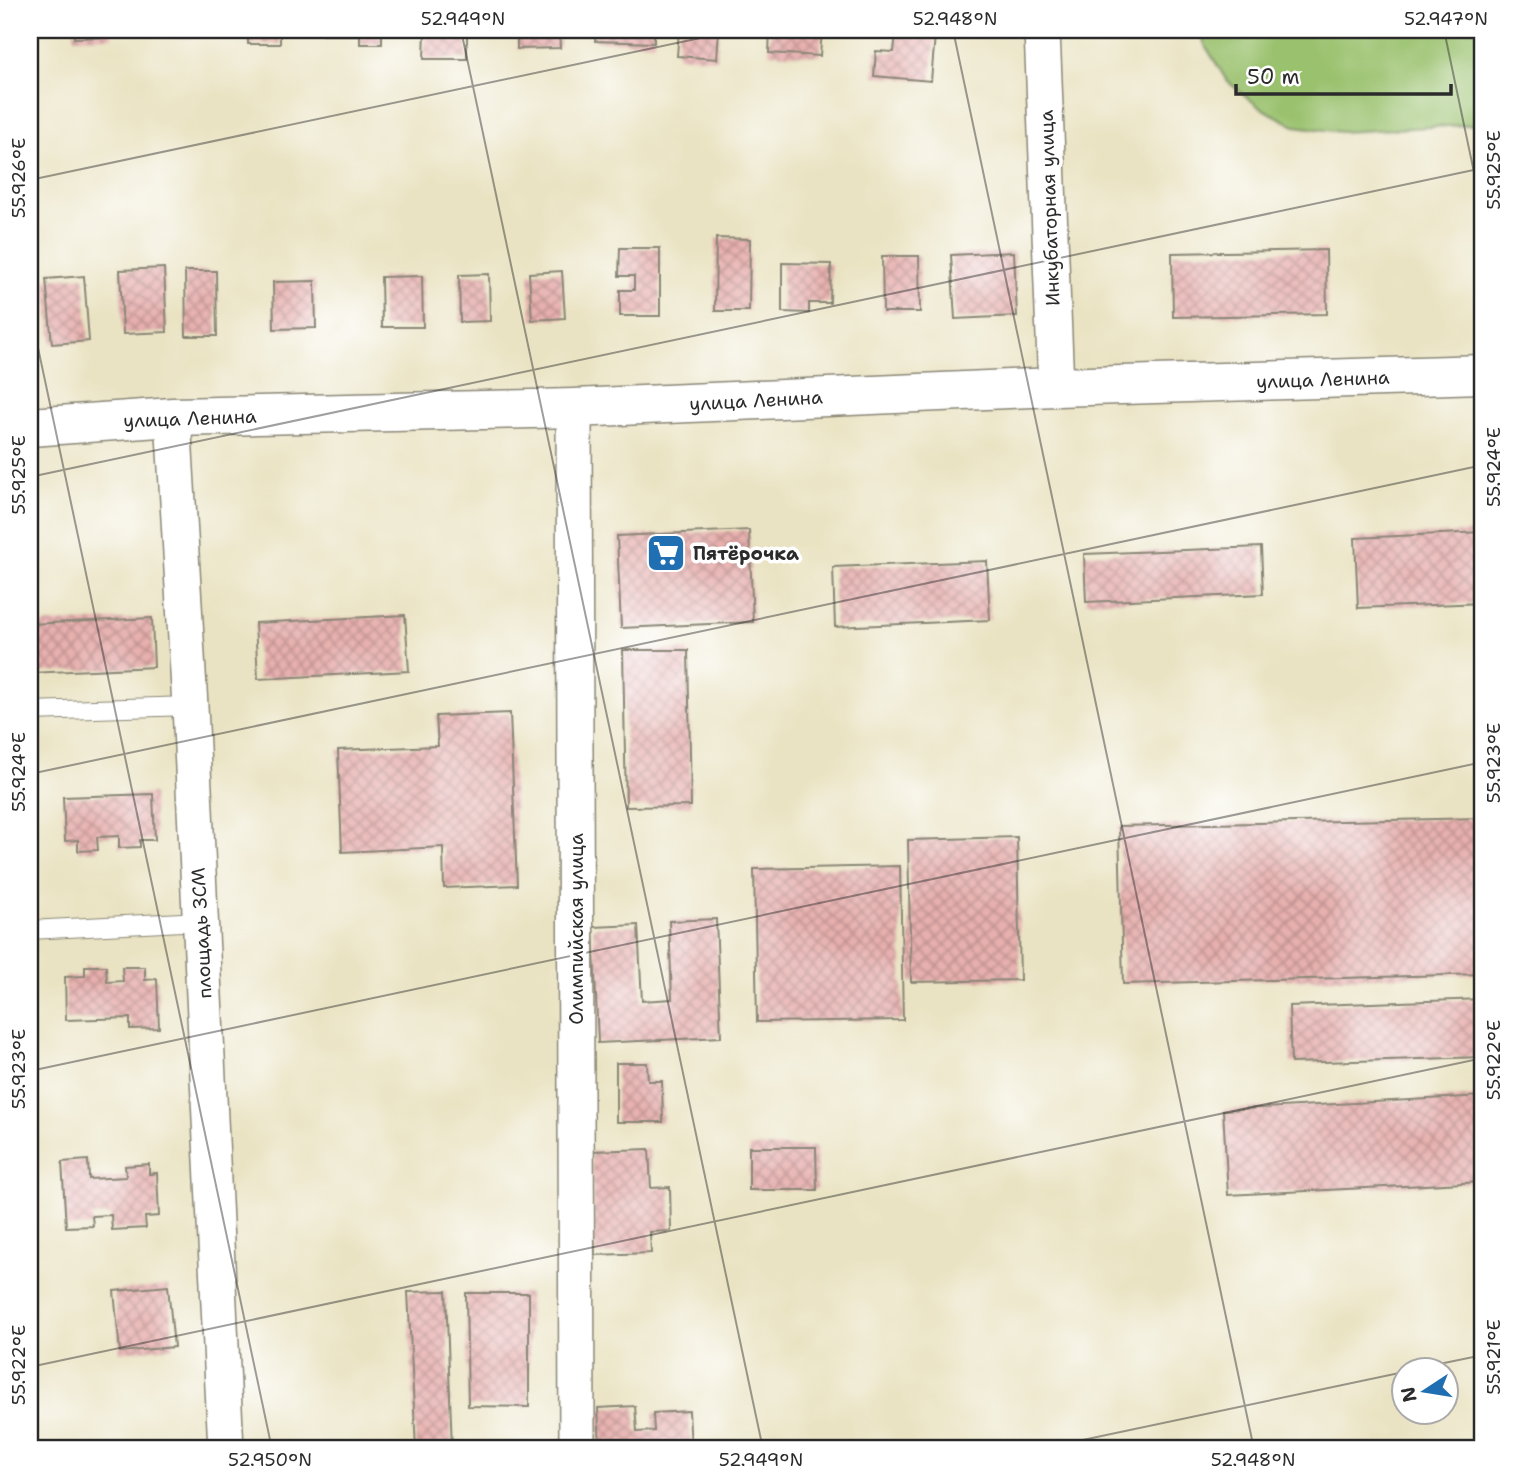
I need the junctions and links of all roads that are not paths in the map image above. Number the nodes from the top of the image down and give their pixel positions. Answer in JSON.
{"nodes":[{"id":1,"x":1042,"y":30,"type":"edge"},
{"id":2,"x":1483,"y":374,"type":"edge"},
{"id":3,"x":1056,"y":387,"type":"junction"},
{"id":4,"x":574,"y":408,"type":"junction"},
{"id":5,"x":173,"y":417,"type":"junction"},
{"id":6,"x":30,"y":427,"type":"edge"},
{"id":7,"x":191,"y":706,"type":"junction"},
{"id":8,"x":30,"y":711,"type":"edge"},
{"id":9,"x":201,"y":921,"type":"junction"},
{"id":10,"x":30,"y":930,"type":"edge"},
{"id":11,"x":226,"y":1449,"type":"edge"},
{"id":12,"x":578,"y":1449,"type":"edge"}],
"edges":[{"from":1,"to":3,"type":"street","name":"Инкубаторная улица"},
{"from":2,"to":3,"type":"main road","name":"улица Ленина"},
{"from":3,"to":4,"type":"main road","name":"улица Ленина"},
{"from":4,"to":5,"type":"main road","name":"улица Ленина"},
{"from":4,"to":12,"type":"street","name":"Олимпийская улица"},
{"from":5,"to":6,"type":"main road","name":"улица Ленина"},
{"from":5,"to":7,"type":"street","name":"площадь ЗСМ"},
{"from":7,"to":8,"type":"lane"},
{"from":7,"to":9,"type":"street","name":"площадь ЗСМ"},
{"from":9,"to":10,"type":"lane"},
{"from":9,"to":11,"type":"street","name":"площадь ЗСМ"}]}
